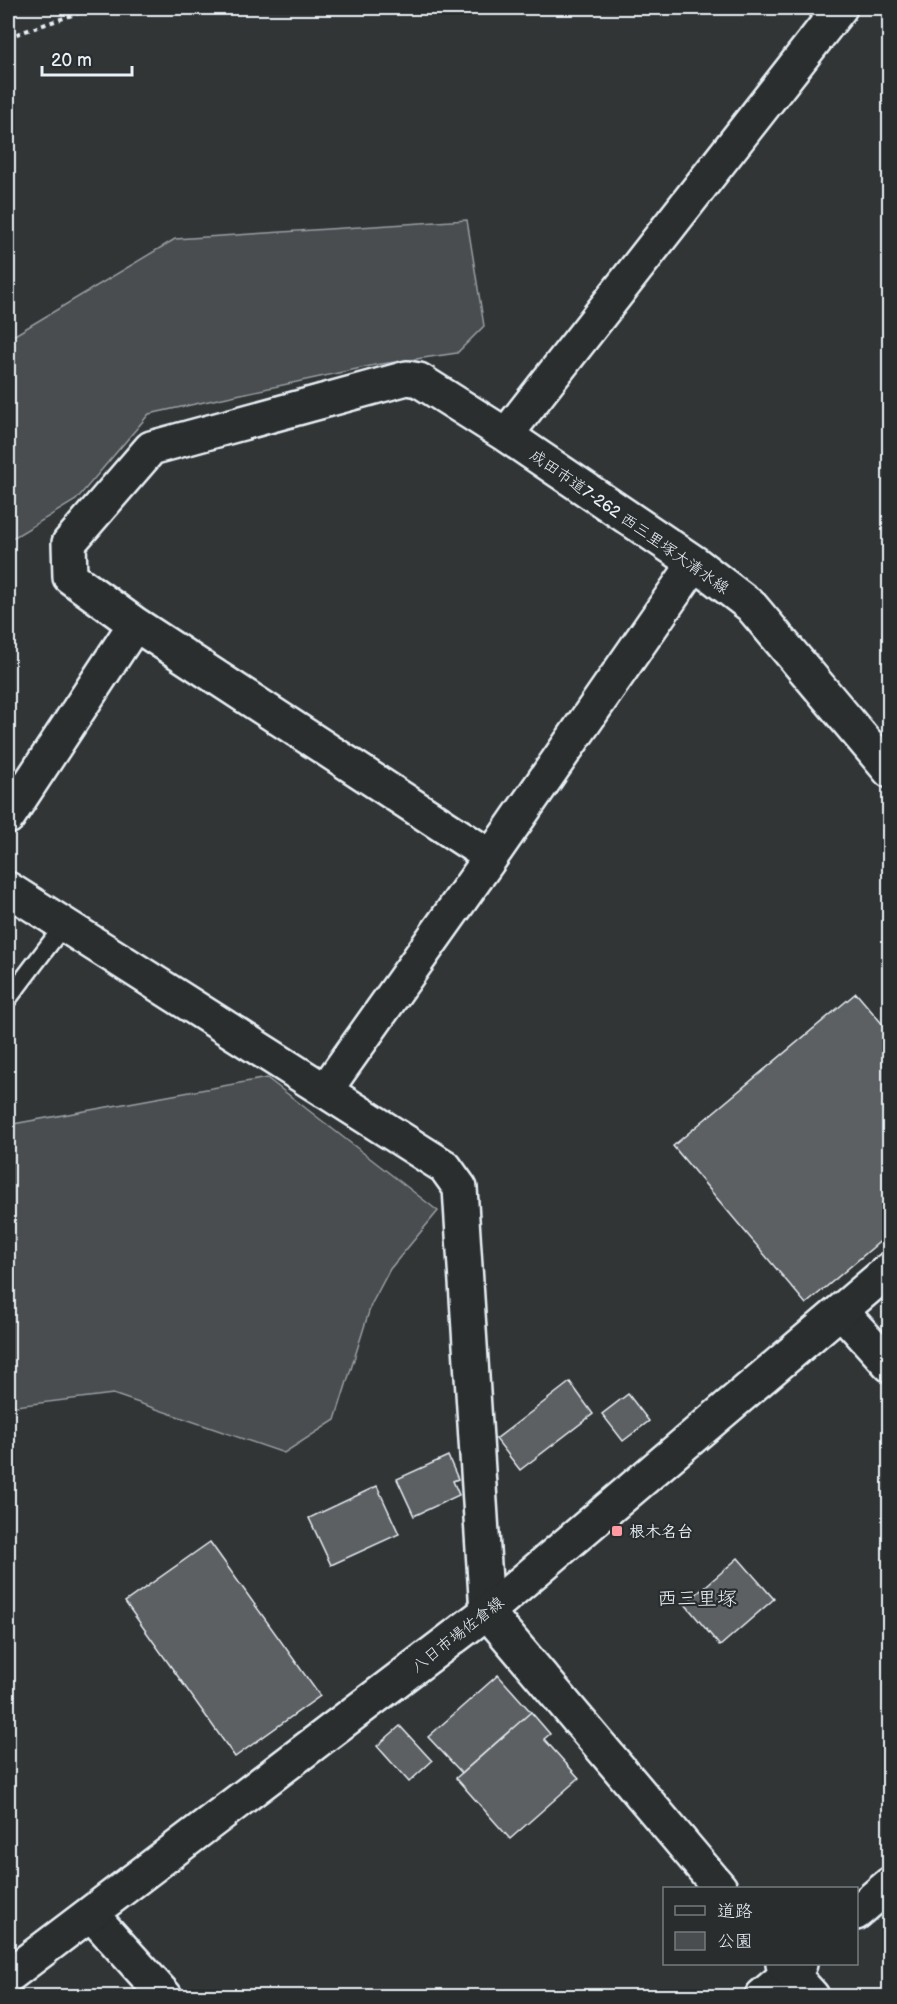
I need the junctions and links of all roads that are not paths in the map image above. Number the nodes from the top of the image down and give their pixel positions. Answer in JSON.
{"nodes":[{"id":1,"x":840,"y":8,"type":"edge"},
{"id":2,"x":506,"y":435,"type":"junction"},
{"id":3,"x":695,"y":563,"type":"junction"},
{"id":4,"x":135,"y":624,"type":"junction"},
{"id":5,"x":890,"y":771,"type":"edge"},
{"id":6,"x":8,"y":818,"type":"edge"},
{"id":7,"x":491,"y":857,"type":"junction"},
{"id":8,"x":8,"y":889,"type":"edge"},
{"id":9,"x":64,"y":925,"type":"junction"},
{"id":10,"x":8,"y":999,"type":"edge"},
{"id":11,"x":325,"y":1091,"type":"junction"},
{"id":12,"x":890,"y":1269,"type":"edge"},
{"id":13,"x":842,"y":1312,"type":"junction"},
{"id":14,"x":890,"y":1365,"type":"edge"},
{"id":15,"x":487,"y":1612,"type":"junction"},
{"id":16,"x":890,"y":1884,"type":"edge"},
{"id":17,"x":719,"y":1887,"type":"edge"},
{"id":18,"x":858,"y":1911,"type":"edge"},
{"id":19,"x":91,"y":1914,"type":"junction"},
{"id":20,"x":791,"y":1966,"type":"edge"},
{"id":21,"x":8,"y":1976,"type":"edge"},
{"id":22,"x":165,"y":1996,"type":"edge"},
{"id":23,"x":762,"y":1996,"type":"edge"},
{"id":24,"x":812,"y":1996,"type":"edge"}],
"edges":[{"from":1,"to":2,"type":"street"},
{"from":2,"to":3,"type":"street","name":"成田市道7-262 西三里塚大清水線"},
{"from":2,"to":4,"type":"street","name":"成田市道7-262 西三里塚大清水線"},
{"from":3,"to":5,"type":"street","name":"成田市道7-262 西三里塚大清水線"},
{"from":3,"to":7,"type":"street"},
{"from":4,"to":6,"type":"street"},
{"from":4,"to":7,"type":"street"},
{"from":7,"to":11,"type":"street"},
{"from":8,"to":9,"type":"street"},
{"from":9,"to":10,"type":"lane"},
{"from":9,"to":11,"type":"street"},
{"from":11,"to":15,"type":"street"},
{"from":12,"to":13,"type":"street","name":"八日市場佐倉線"},
{"from":13,"to":14,"type":"street"},
{"from":13,"to":15,"type":"street","name":"八日市場佐倉線"},
{"from":15,"to":17,"type":"street"},
{"from":15,"to":19,"type":"street","name":"八日市場佐倉線"},
{"from":16,"to":18,"type":"street"},
{"from":19,"to":21,"type":"street","name":"八日市場佐倉線"},
{"from":19,"to":22,"type":"street"},
{"from":20,"to":23,"type":"street"},
{"from":20,"to":24,"type":"street"}]}
